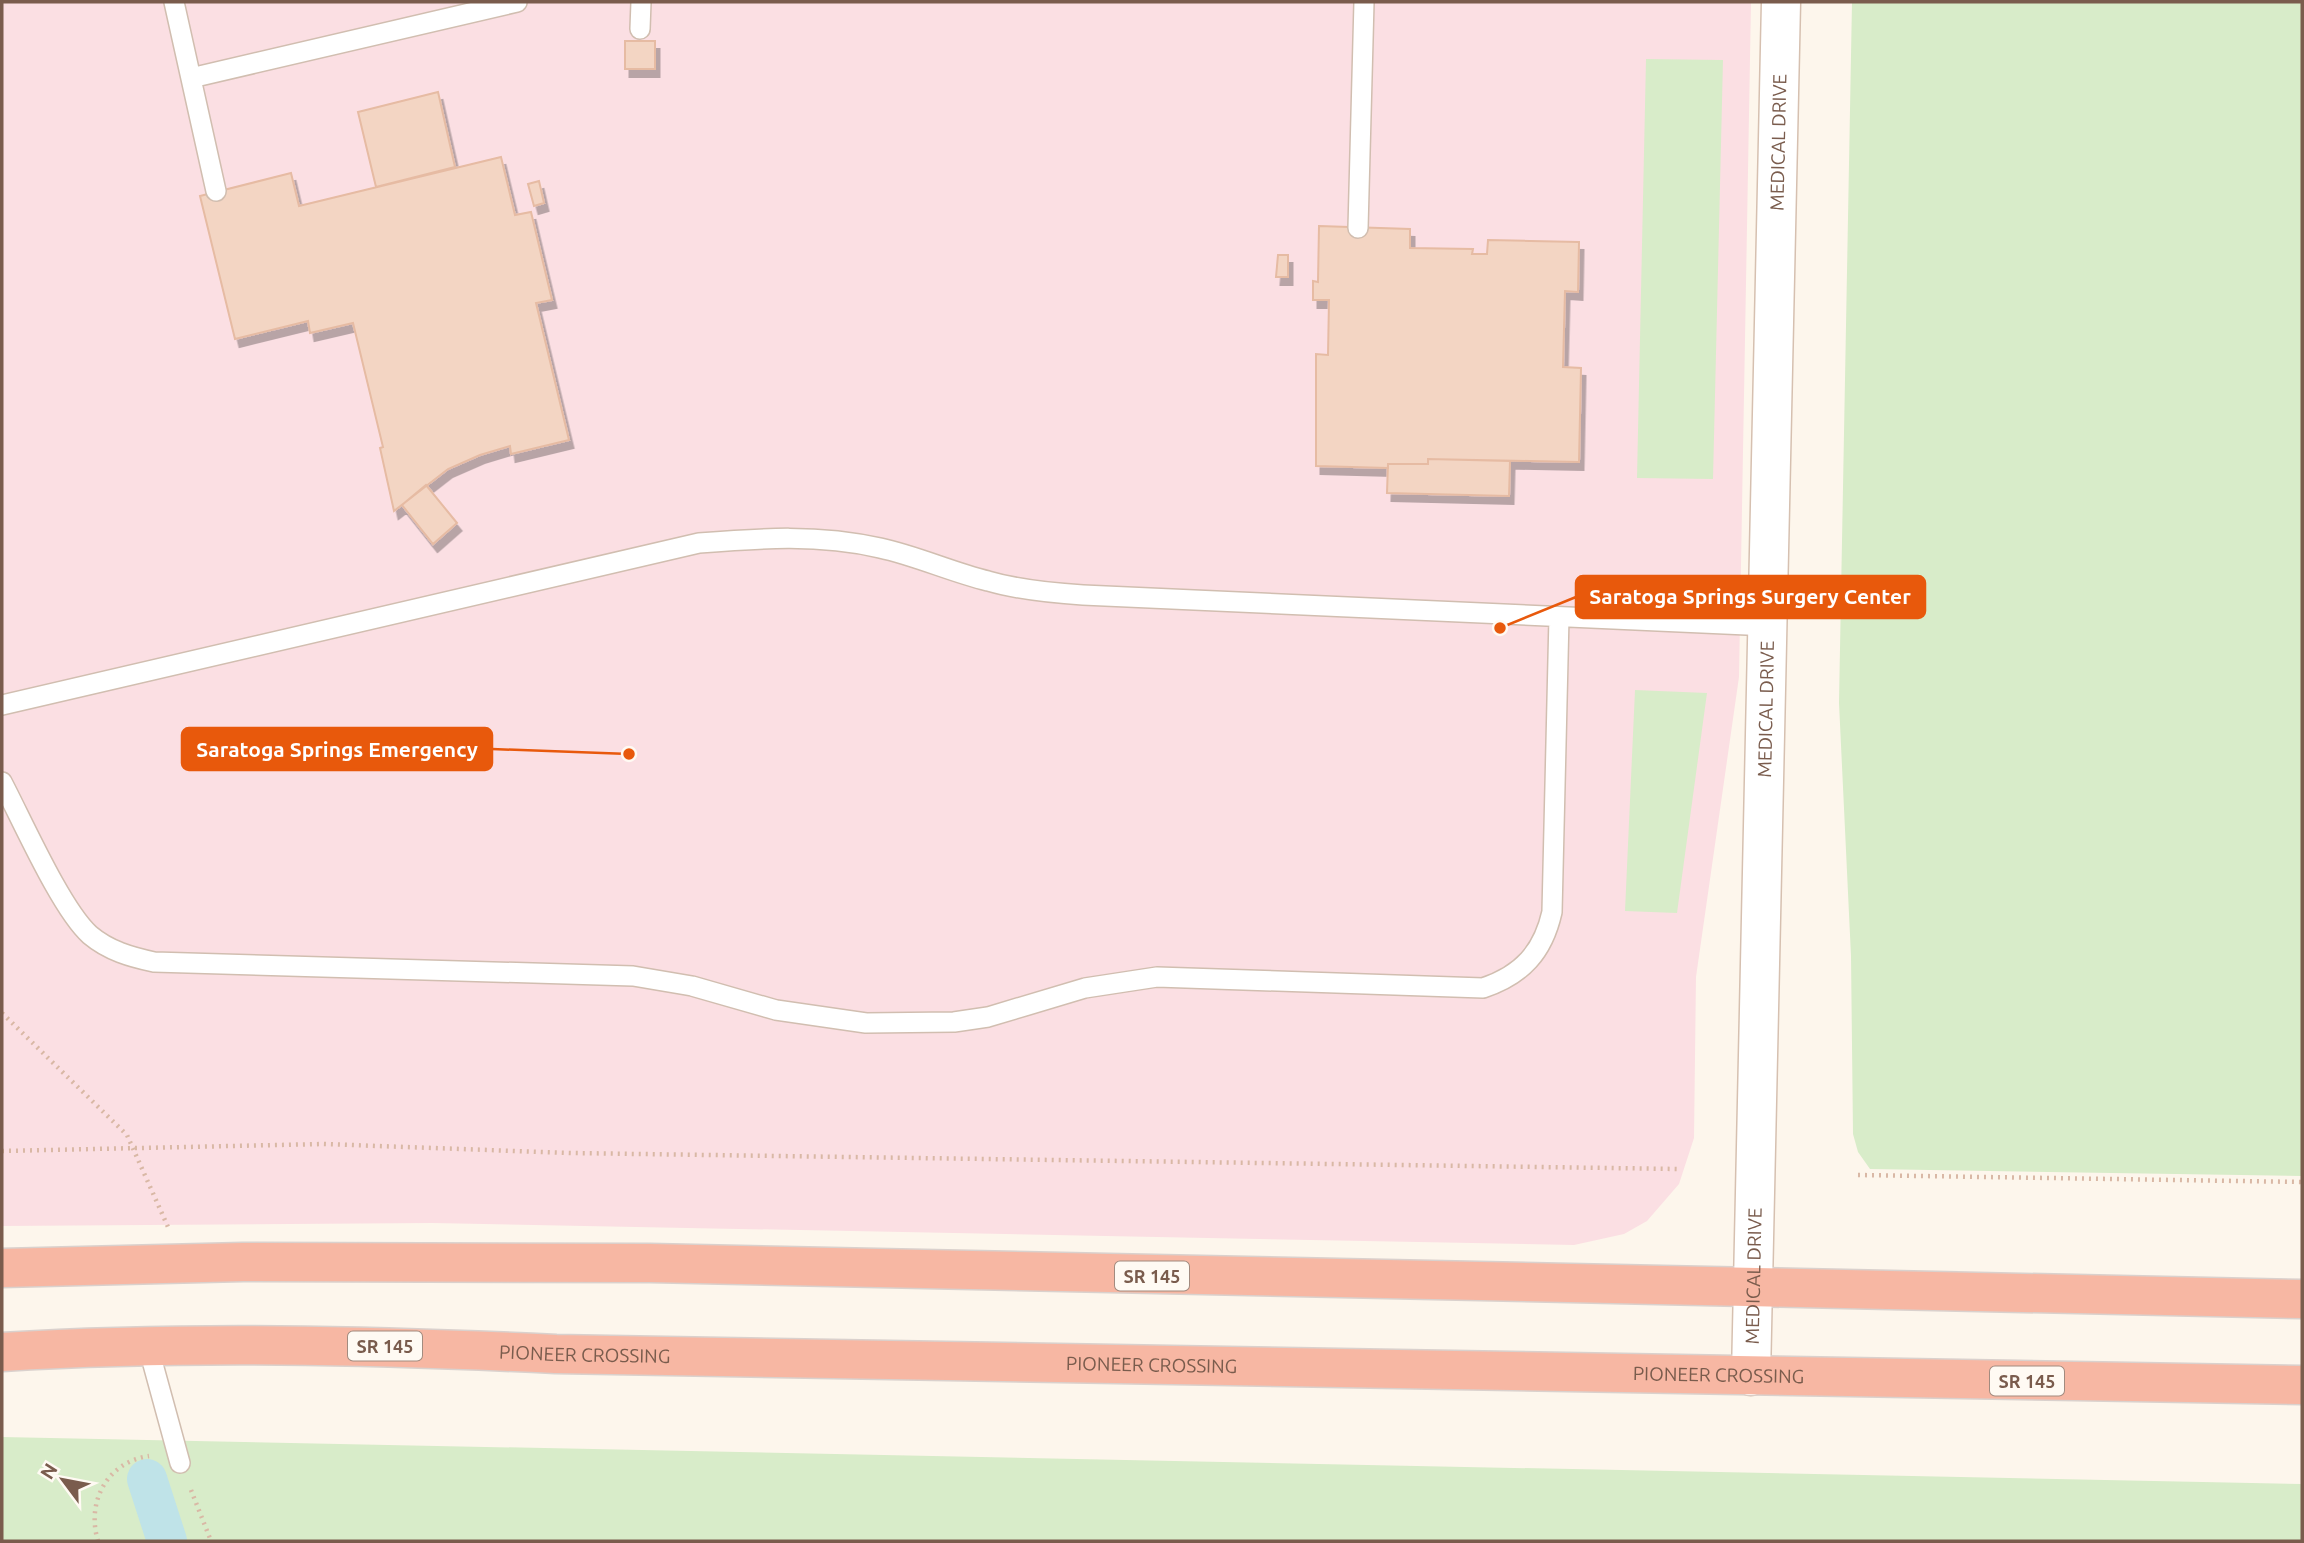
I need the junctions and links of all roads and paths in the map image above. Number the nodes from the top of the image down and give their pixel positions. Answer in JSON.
{"nodes":[{"id":1,"x":174,"y":2,"type":"edge"},
{"id":2,"x":517,"y":2,"type":"edge"},
{"id":3,"x":641,"y":2,"type":"edge"},
{"id":4,"x":1364,"y":2,"type":"edge"},
{"id":5,"x":1782,"y":2,"type":"edge"},
{"id":6,"x":640,"y":29,"type":"dead end"},
{"id":7,"x":191,"y":78,"type":"junction"},
{"id":8,"x":216,"y":191,"type":"dead end"},
{"id":9,"x":1358,"y":228,"type":"dead end"},
{"id":10,"x":1559,"y":617,"type":"junction"},
{"id":11,"x":1769,"y":626,"type":"junction"},
{"id":12,"x":2,"y":705,"type":"edge"},
{"id":13,"x":2,"y":782,"type":"edge"},
{"id":14,"x":2,"y":1013,"type":"edge"},
{"id":15,"x":132,"y":1148,"type":"junction"},
{"id":16,"x":2,"y":1152,"type":"edge"},
{"id":17,"x":1678,"y":1169,"type":"dead end"},
{"id":18,"x":1858,"y":1175,"type":"dead end"},
{"id":19,"x":2302,"y":1182,"type":"edge"},
{"id":20,"x":184,"y":1264,"type":"junction"},
{"id":21,"x":2,"y":1268,"type":"edge"},
{"id":22,"x":1753,"y":1289,"type":"junction"},
{"id":23,"x":2302,"y":1299,"type":"edge"},
{"id":24,"x":148,"y":1346,"type":"junction"},
{"id":25,"x":2,"y":1353,"type":"edge"},
{"id":26,"x":1751,"y":1376,"type":"junction"},
{"id":27,"x":2302,"y":1385,"type":"edge"},
{"id":28,"x":180,"y":1464,"type":"junction"},
{"id":29,"x":98,"y":1541,"type":"edge"},
{"id":30,"x":211,"y":1541,"type":"edge"}],
"edges":[{"from":1,"to":7,"type":"lane"},
{"from":2,"to":7,"type":"lane"},
{"from":3,"to":6,"type":"lane"},
{"from":4,"to":9,"type":"lane"},
{"from":5,"to":11,"type":"street","name":"MEDICAL DRIVE"},
{"from":7,"to":8,"type":"lane"},
{"from":10,"to":11,"type":"lane"},
{"from":10,"to":12,"type":"lane"},
{"from":10,"to":13,"type":"lane"},
{"from":11,"to":22,"type":"street","name":"MEDICAL DRIVE"},
{"from":14,"to":15,"type":"path"},
{"from":15,"to":16,"type":"path"},
{"from":15,"to":17,"type":"path"},
{"from":15,"to":20,"type":"path"},
{"from":18,"to":19,"type":"path"},
{"from":20,"to":21,"type":"highway","number":"SR 145"},
{"from":20,"to":22,"type":"highway","number":"SR 145"},
{"from":22,"to":23,"type":"highway","number":"SR 145"},
{"from":22,"to":26,"type":"street","name":"MEDICAL DRIVE"},
{"from":24,"to":25,"type":"highway","name":"PIONEER CROSSING","number":"SR 145"},
{"from":24,"to":26,"type":"highway","name":"PIONEER CROSSING","number":"SR 145"},
{"from":24,"to":28,"type":"lane"},
{"from":26,"to":27,"type":"highway","name":"PIONEER CROSSING","number":"SR 145"},
{"from":28,"to":29,"type":"path"},
{"from":28,"to":30,"type":"path"}]}
